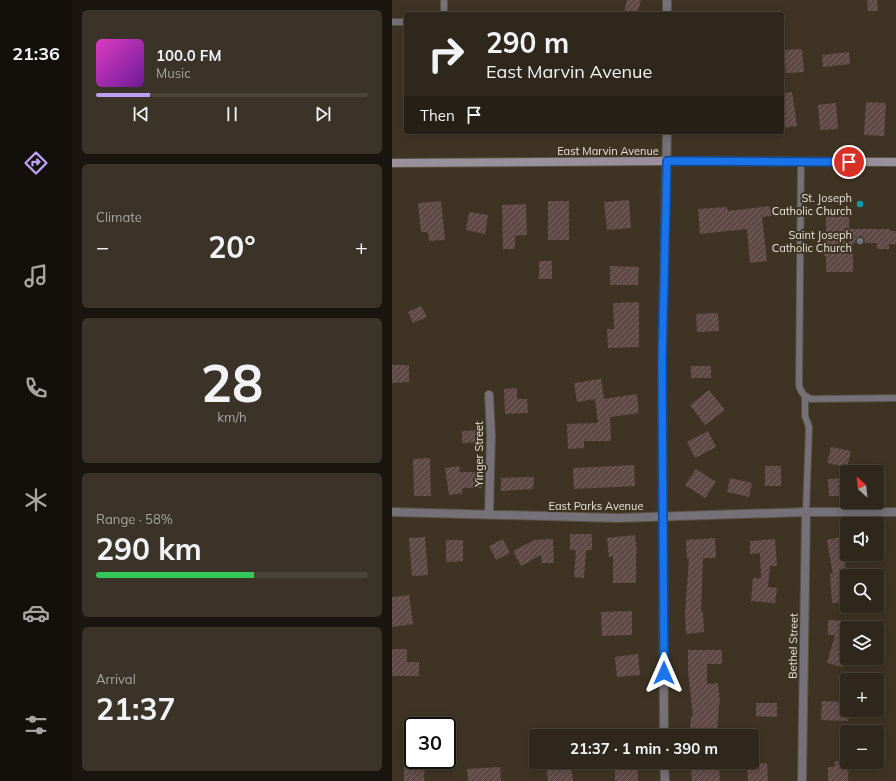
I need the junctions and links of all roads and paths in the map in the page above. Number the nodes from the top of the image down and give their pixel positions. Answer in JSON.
{"nodes":[{"id":1,"x":444,"y":0,"type":"edge"},
{"id":2,"x":667,"y":0,"type":"edge"},
{"id":3,"x":444,"y":12,"type":"edge"},
{"id":4,"x":667,"y":12,"type":"edge"},
{"id":5,"x":392,"y":22,"type":"edge"},
{"id":6,"x":404,"y":22,"type":"edge"},
{"id":7,"x":667,"y":134,"type":"edge"},
{"id":8,"x":667,"y":161,"type":"junction"},
{"id":9,"x":801,"y":162,"type":"junction"},
{"id":10,"x":896,"y":162,"type":"edge"},
{"id":11,"x":392,"y":163,"type":"edge"},
{"id":12,"x":489,"y":395,"type":"dead end"},
{"id":13,"x":805,"y":397,"type":"junction"},
{"id":14,"x":896,"y":398,"type":"edge"},
{"id":15,"x":392,"y":512,"type":"edge"},
{"id":16,"x":806,"y":512,"type":"junction"},
{"id":17,"x":896,"y":512,"type":"edge"},
{"id":18,"x":489,"y":514,"type":"junction"},
{"id":19,"x":663,"y":517,"type":"junction"},
{"id":20,"x":664,"y":729,"type":"edge"},
{"id":21,"x":664,"y":769,"type":"edge"},
{"id":22,"x":664,"y":781,"type":"edge"},
{"id":23,"x":802,"y":781,"type":"edge"}],
"edges":[{"from":1,"to":3,"type":"lane"},
{"from":2,"to":4,"type":"street"},
{"from":5,"to":6,"type":"lane"},
{"from":7,"to":8,"type":"street"},
{"from":8,"to":9,"type":"main road","name":"East Marvin Avenue"},
{"from":8,"to":11,"type":"main road","name":"East Marvin Avenue"},
{"from":8,"to":19,"type":"street"},
{"from":9,"to":10,"type":"main road","name":"East Marvin Avenue"},
{"from":9,"to":13,"type":"lane"},
{"from":12,"to":18,"type":"street","name":"Yinger Street"},
{"from":13,"to":14,"type":"lane"},
{"from":13,"to":16,"type":"lane"},
{"from":15,"to":18,"type":"street","name":"East Parks Avenue"},
{"from":16,"to":17,"type":"street","name":"East Parks Avenue"},
{"from":16,"to":19,"type":"street","name":"East Parks Avenue"},
{"from":16,"to":23,"type":"street","name":"Bethel Street"},
{"from":18,"to":19,"type":"street","name":"East Parks Avenue"},
{"from":19,"to":20,"type":"street"},
{"from":21,"to":22,"type":"street"}]}
